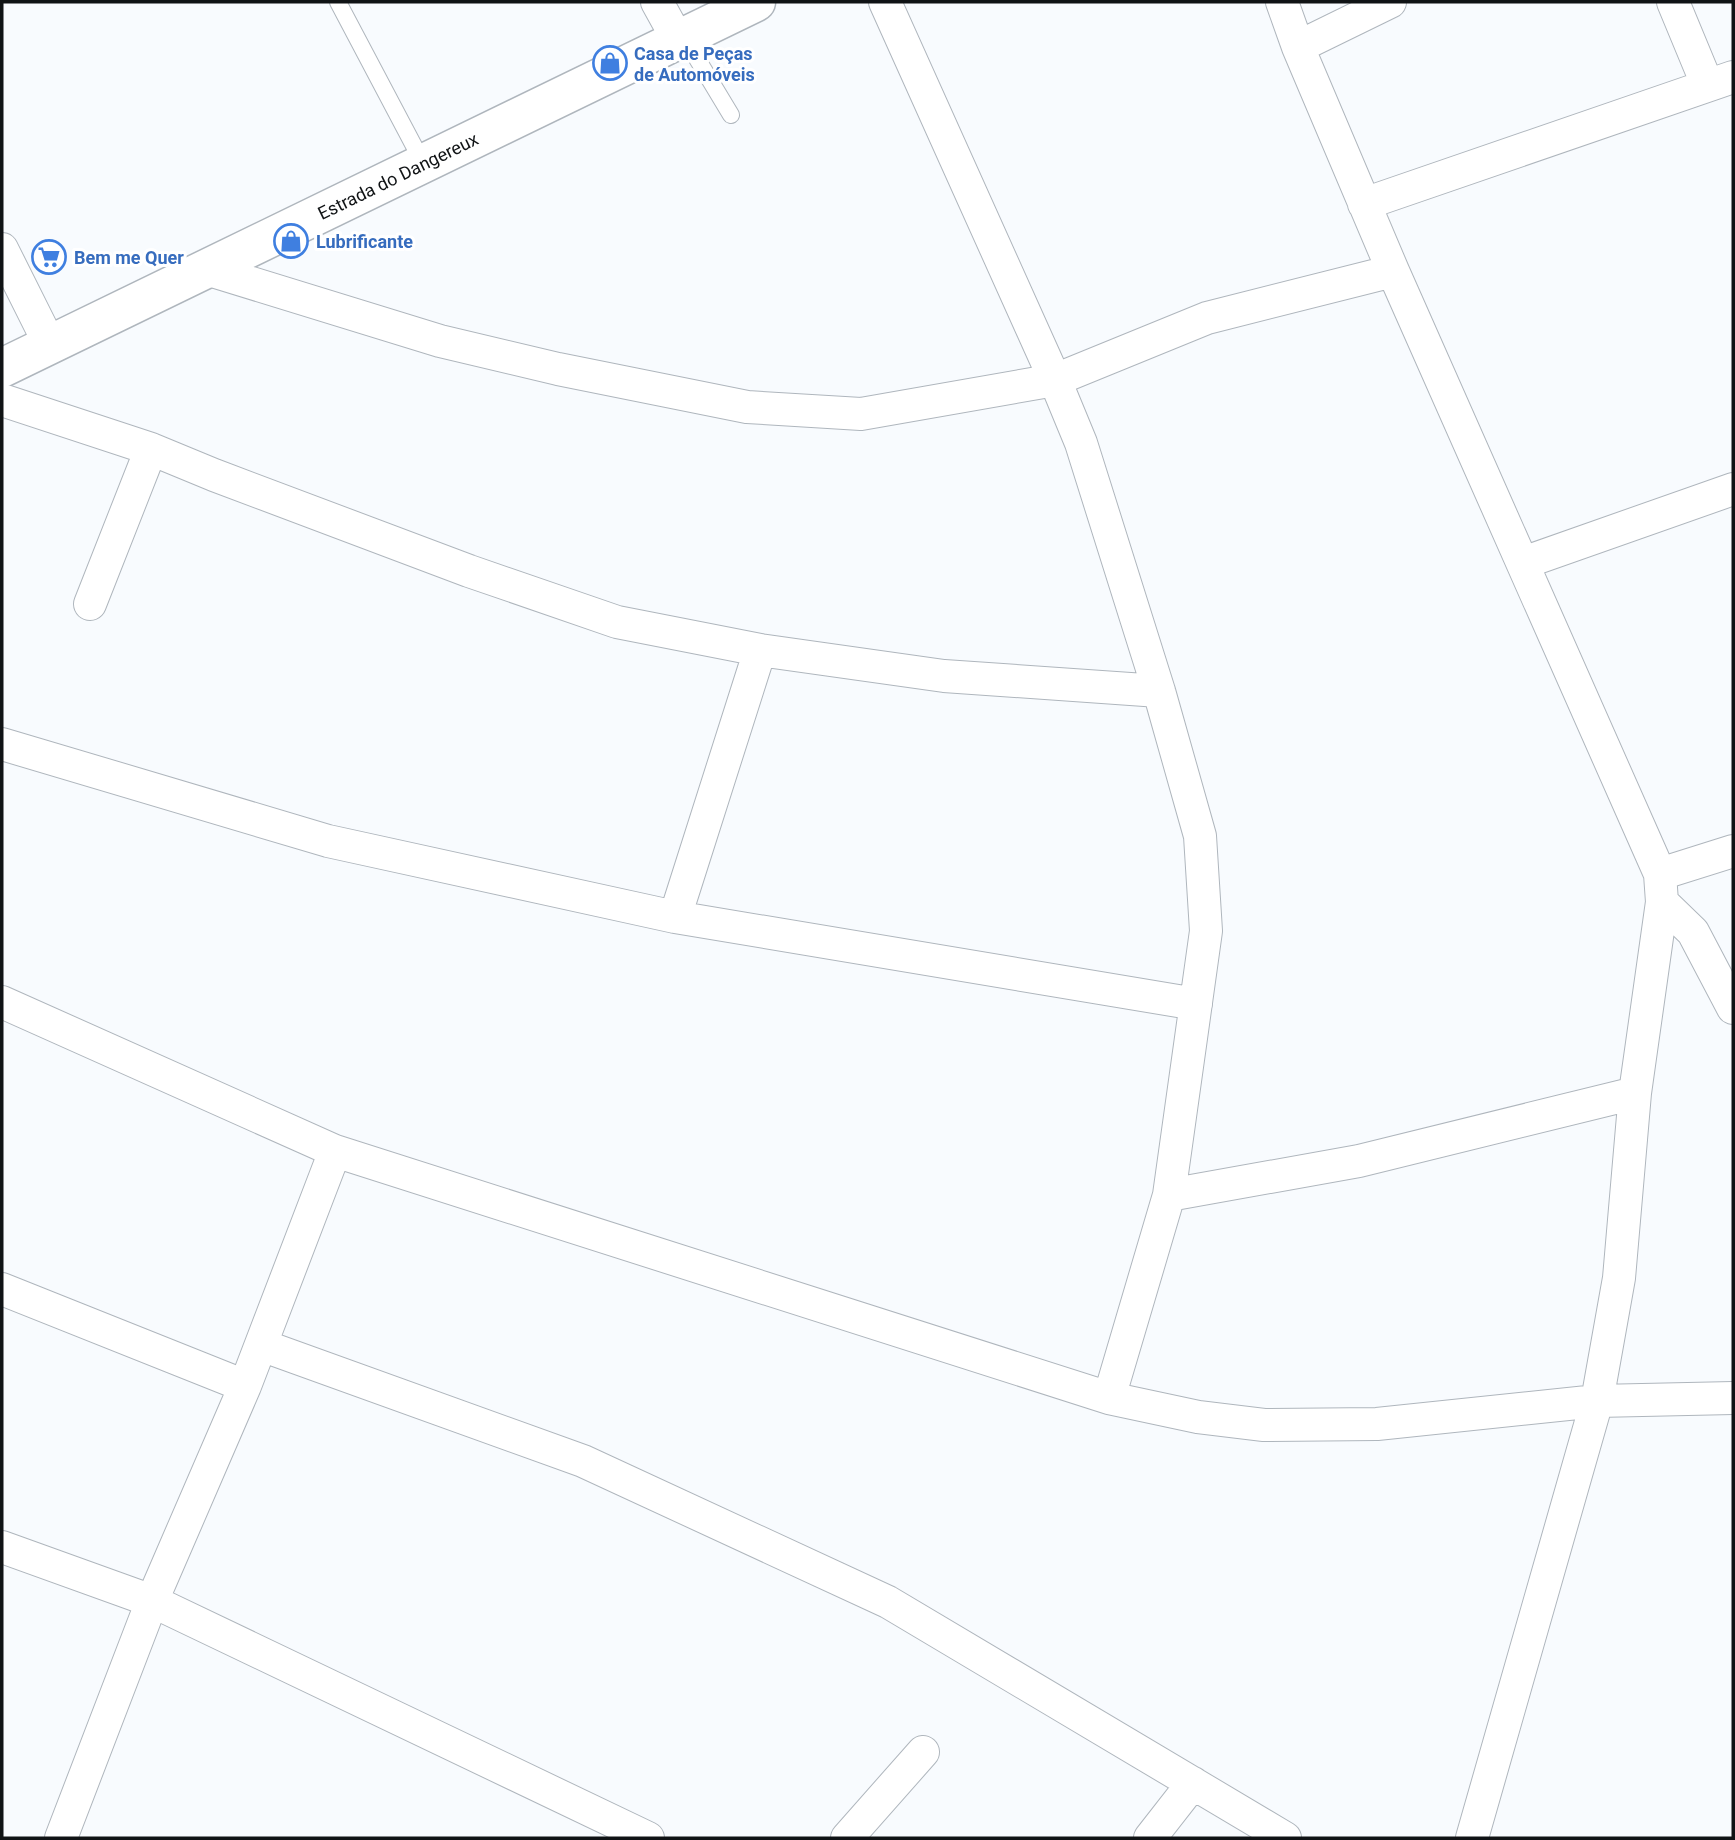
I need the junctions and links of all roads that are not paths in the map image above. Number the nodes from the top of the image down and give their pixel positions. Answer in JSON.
{"nodes":[{"id":1,"x":338,"y":2,"type":"edge"},
{"id":2,"x":657,"y":2,"type":"edge"},
{"id":3,"x":756,"y":2,"type":"edge"},
{"id":4,"x":885,"y":2,"type":"edge"},
{"id":5,"x":1282,"y":2,"type":"edge"},
{"id":6,"x":1390,"y":2,"type":"edge"},
{"id":7,"x":1673,"y":2,"type":"edge"},
{"id":8,"x":681,"y":38,"type":"junction"},
{"id":9,"x":1298,"y":47,"type":"junction"},
{"id":10,"x":1720,"y":80,"type":"edge"},
{"id":11,"x":731,"y":115,"type":"dead end"},
{"id":12,"x":424,"y":163,"type":"junction"},
{"id":13,"x":1364,"y":204,"type":"junction"},
{"id":14,"x":2,"y":249,"type":"edge"},
{"id":15,"x":206,"y":269,"type":"junction"},
{"id":16,"x":1393,"y":271,"type":"junction"},
{"id":17,"x":50,"y":345,"type":"junction"},
{"id":18,"x":2,"y":368,"type":"edge"},
{"id":19,"x":1055,"y":380,"type":"junction"},
{"id":20,"x":2,"y":400,"type":"edge"},
{"id":21,"x":151,"y":449,"type":"junction"},
{"id":22,"x":1733,"y":489,"type":"edge"},
{"id":23,"x":1523,"y":563,"type":"junction"},
{"id":24,"x":90,"y":604,"type":"dead end"},
{"id":25,"x":760,"y":650,"type":"junction"},
{"id":26,"x":1159,"y":691,"type":"junction"},
{"id":27,"x":2,"y":744,"type":"edge"},
{"id":28,"x":1733,"y":851,"type":"edge"},
{"id":29,"x":1661,"y":888,"type":"junction"},
{"id":30,"x":675,"y":917,"type":"junction"},
{"id":31,"x":2,"y":1002,"type":"edge"},
{"id":32,"x":1196,"y":1004,"type":"junction"},
{"id":33,"x":1733,"y":1008,"type":"edge"},
{"id":34,"x":1635,"y":1093,"type":"junction"},
{"id":35,"x":335,"y":1152,"type":"junction"},
{"id":36,"x":1169,"y":1195,"type":"junction"},
{"id":37,"x":2,"y":1289,"type":"edge"},
{"id":38,"x":261,"y":1345,"type":"junction"},
{"id":39,"x":245,"y":1386,"type":"junction"},
{"id":40,"x":1108,"y":1398,"type":"junction"},
{"id":41,"x":1733,"y":1398,"type":"edge"},
{"id":42,"x":1597,"y":1401,"type":"junction"},
{"id":43,"x":2,"y":1547,"type":"edge"},
{"id":44,"x":152,"y":1601,"type":"junction"},
{"id":45,"x":923,"y":1752,"type":"dead end"},
{"id":46,"x":1193,"y":1783,"type":"junction"},
{"id":47,"x":61,"y":1838,"type":"edge"},
{"id":48,"x":648,"y":1838,"type":"edge"},
{"id":49,"x":847,"y":1838,"type":"edge"},
{"id":50,"x":1150,"y":1838,"type":"edge"},
{"id":51,"x":1285,"y":1838,"type":"edge"},
{"id":52,"x":1472,"y":1838,"type":"edge"}],
"edges":[{"from":1,"to":12,"type":"lane"},
{"from":2,"to":8,"type":"street"},
{"from":3,"to":8,"type":"main road","name":"Estrada do Dangereux"},
{"from":4,"to":19,"type":"street"},
{"from":5,"to":9,"type":"street"},
{"from":6,"to":9,"type":"street"},
{"from":7,"to":10,"type":"street"},
{"from":8,"to":11,"type":"lane"},
{"from":8,"to":12,"type":"main road","name":"Estrada do Dangereux"},
{"from":9,"to":13,"type":"street"},
{"from":10,"to":13,"type":"street"},
{"from":12,"to":15,"type":"main road","name":"Estrada do Dangereux"},
{"from":13,"to":16,"type":"street"},
{"from":14,"to":17,"type":"street"},
{"from":15,"to":17,"type":"main road","name":"Estrada do Dangereux"},
{"from":15,"to":19,"type":"street"},
{"from":16,"to":19,"type":"street"},
{"from":16,"to":23,"type":"street"},
{"from":17,"to":18,"type":"main road","name":"Estrada do Dangereux"},
{"from":19,"to":26,"type":"street"},
{"from":20,"to":21,"type":"street"},
{"from":21,"to":24,"type":"street"},
{"from":21,"to":25,"type":"street"},
{"from":22,"to":23,"type":"street"},
{"from":23,"to":29,"type":"street"},
{"from":25,"to":26,"type":"street"},
{"from":25,"to":30,"type":"street"},
{"from":26,"to":32,"type":"street"},
{"from":27,"to":30,"type":"street"},
{"from":28,"to":29,"type":"street"},
{"from":29,"to":33,"type":"street"},
{"from":29,"to":34,"type":"street"},
{"from":30,"to":32,"type":"street"},
{"from":31,"to":35,"type":"street"},
{"from":32,"to":36,"type":"street"},
{"from":34,"to":36,"type":"street"},
{"from":34,"to":42,"type":"street"},
{"from":35,"to":38,"type":"street"},
{"from":35,"to":40,"type":"street"},
{"from":36,"to":40,"type":"street"},
{"from":37,"to":39,"type":"street"},
{"from":38,"to":39,"type":"street"},
{"from":38,"to":46,"type":"street"},
{"from":39,"to":44,"type":"street"},
{"from":40,"to":42,"type":"street"},
{"from":41,"to":42,"type":"street"},
{"from":42,"to":52,"type":"street"},
{"from":43,"to":44,"type":"street"},
{"from":44,"to":47,"type":"street"},
{"from":44,"to":48,"type":"street"},
{"from":45,"to":49,"type":"street"},
{"from":46,"to":50,"type":"street"},
{"from":46,"to":51,"type":"street"}]}
